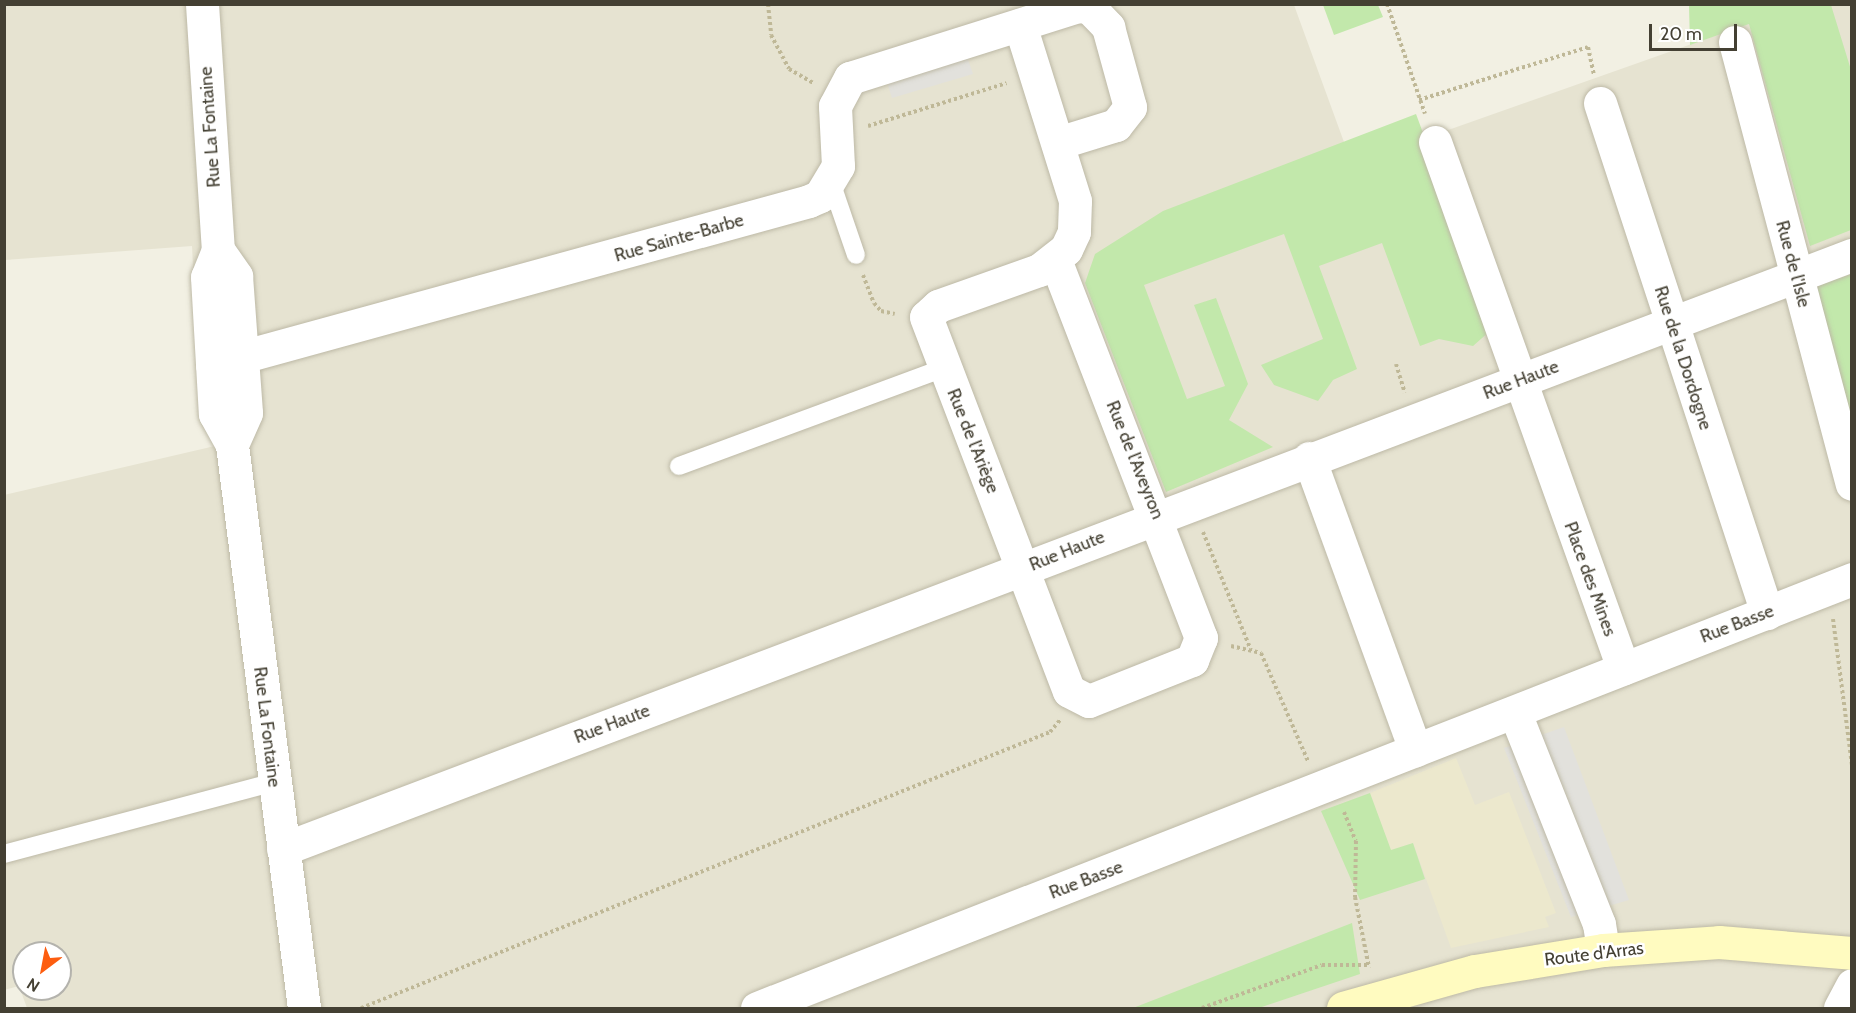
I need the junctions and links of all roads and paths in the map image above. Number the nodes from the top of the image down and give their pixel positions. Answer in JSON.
{"nodes":[{"id":1,"x":202,"y":4,"type":"edge"},
{"id":2,"x":768,"y":4,"type":"edge"},
{"id":3,"x":1387,"y":4,"type":"edge"},
{"id":4,"x":1020,"y":25,"type":"junction"},
{"id":5,"x":1736,"y":42,"type":"dead end"},
{"id":6,"x":1036,"y":74,"type":"junction"},
{"id":7,"x":837,"y":97,"type":"junction"},
{"id":8,"x":1419,"y":100,"type":"junction"},
{"id":9,"x":1600,"y":103,"type":"joint"},
{"id":10,"x":838,"y":135,"type":"junction"},
{"id":11,"x":1435,"y":142,"type":"joint"},
{"id":12,"x":1058,"y":143,"type":"junction"},
{"id":13,"x":831,"y":182,"type":"junction"},
{"id":14,"x":856,"y":255,"type":"joint"},
{"id":15,"x":1851,"y":255,"type":"edge"},
{"id":16,"x":1055,"y":260,"type":"junction"},
{"id":17,"x":1796,"y":276,"type":"junction"},
{"id":18,"x":928,"y":313,"type":"junction"},
{"id":19,"x":1671,"y":322,"type":"junction"},
{"id":20,"x":227,"y":362,"type":"junction"},
{"id":21,"x":944,"y":368,"type":"junction"},
{"id":22,"x":1517,"y":382,"type":"junction"},
{"id":23,"x":1308,"y":458,"type":"junction"},
{"id":24,"x":679,"y":466,"type":"dead end"},
{"id":25,"x":1851,"y":484,"type":"edge"},
{"id":26,"x":1191,"y":502,"type":"junction"},
{"id":27,"x":1157,"y":514,"type":"junction"},
{"id":28,"x":1023,"y":568,"type":"junction"},
{"id":29,"x":1839,"y":584,"type":"edge"},
{"id":30,"x":1767,"y":613,"type":"junction"},
{"id":31,"x":1196,"y":649,"type":"junction"},
{"id":32,"x":1251,"y":651,"type":"junction"},
{"id":33,"x":1623,"y":668,"type":"junction"},
{"id":34,"x":1078,"y":698,"type":"junction"},
{"id":35,"x":1515,"y":713,"type":"junction"},
{"id":36,"x":1415,"y":750,"type":"junction"},
{"id":37,"x":1851,"y":766,"type":"edge"},
{"id":38,"x":274,"y":782,"type":"junction"},
{"id":39,"x":1326,"y":786,"type":"junction"},
{"id":40,"x":282,"y":849,"type":"junction"},
{"id":41,"x":4,"y":854,"type":"edge"},
{"id":42,"x":1603,"y":950,"type":"junction"},
{"id":43,"x":1851,"y":952,"type":"edge"},
{"id":44,"x":1368,"y":965,"type":"junction"},
{"id":45,"x":1851,"y":985,"type":"edge"},
{"id":46,"x":1349,"y":1006,"type":"edge"},
{"id":47,"x":304,"y":1008,"type":"edge"},
{"id":48,"x":361,"y":1008,"type":"edge"},
{"id":49,"x":757,"y":1008,"type":"edge"},
{"id":50,"x":1202,"y":1008,"type":"edge"},
{"id":51,"x":1840,"y":1008,"type":"edge"}],
"edges":[{"from":1,"to":20,"type":"street","name":"Rue La Fontaine"},
{"from":2,"to":7,"type":"path"},
{"from":3,"to":8,"type":"path"},
{"from":4,"to":6,"type":"street"},
{"from":4,"to":7,"type":"street"},
{"from":4,"to":12,"type":"street"},
{"from":5,"to":17,"type":"street","name":"Rue de l'Isle"},
{"from":6,"to":10,"type":"path"},
{"from":6,"to":12,"type":"street"},
{"from":7,"to":10,"type":"street"},
{"from":8,"to":9,"type":"path"},
{"from":8,"to":11,"type":"path"},
{"from":9,"to":19,"type":"street","name":"Rue de la Dordogne"},
{"from":10,"to":13,"type":"street"},
{"from":11,"to":22,"type":"street"},
{"from":12,"to":16,"type":"street"},
{"from":13,"to":14,"type":"lane"},
{"from":13,"to":20,"type":"street","name":"Rue Sainte-Barbe"},
{"from":14,"to":18,"type":"path"},
{"from":15,"to":17,"type":"street","name":"Rue Haute"},
{"from":16,"to":18,"type":"street"},
{"from":16,"to":27,"type":"street","name":"Rue de l'Aveyron"},
{"from":17,"to":19,"type":"street","name":"Rue Haute"},
{"from":17,"to":25,"type":"street","name":"Rue de l'Isle"},
{"from":18,"to":21,"type":"street","name":"Rue de l'Ariège"},
{"from":19,"to":22,"type":"street","name":"Rue Haute"},
{"from":19,"to":30,"type":"street","name":"Rue de la Dordogne"},
{"from":20,"to":38,"type":"street","name":"Rue La Fontaine"},
{"from":21,"to":24,"type":"lane"},
{"from":21,"to":28,"type":"street","name":"Rue de l'Ariège"},
{"from":22,"to":23,"type":"street","name":"Rue Haute"},
{"from":22,"to":33,"type":"street","name":"Place des Mines"},
{"from":23,"to":26,"type":"street","name":"Rue Haute"},
{"from":23,"to":36,"type":"street"},
{"from":26,"to":27,"type":"street","name":"Rue Haute"},
{"from":26,"to":32,"type":"path"},
{"from":27,"to":28,"type":"street","name":"Rue Haute"},
{"from":27,"to":31,"type":"street","name":"Rue de l'Aveyron"},
{"from":28,"to":34,"type":"street","name":"Rue de l'Ariège"},
{"from":28,"to":40,"type":"street","name":"Rue Haute"},
{"from":29,"to":30,"type":"street","name":"Rue Basse"},
{"from":29,"to":37,"type":"path"},
{"from":30,"to":33,"type":"street","name":"Rue Basse"},
{"from":31,"to":32,"type":"path"},
{"from":31,"to":34,"type":"street"},
{"from":32,"to":39,"type":"path"},
{"from":33,"to":35,"type":"street"},
{"from":34,"to":48,"type":"path"},
{"from":35,"to":36,"type":"street"},
{"from":35,"to":42,"type":"street"},
{"from":36,"to":39,"type":"street","name":"Rue Basse"},
{"from":38,"to":40,"type":"street","name":"Rue La Fontaine"},
{"from":38,"to":41,"type":"lane"},
{"from":39,"to":44,"type":"path"},
{"from":39,"to":49,"type":"street","name":"Rue Basse"},
{"from":40,"to":47,"type":"street","name":"Rue La Fontaine"},
{"from":42,"to":43,"type":"main road","name":"Route d'Arras"},
{"from":42,"to":46,"type":"main road","name":"Route d'Arras"},
{"from":44,"to":46,"type":"path"},
{"from":44,"to":50,"type":"path"},
{"from":45,"to":51,"type":"street"}]}
